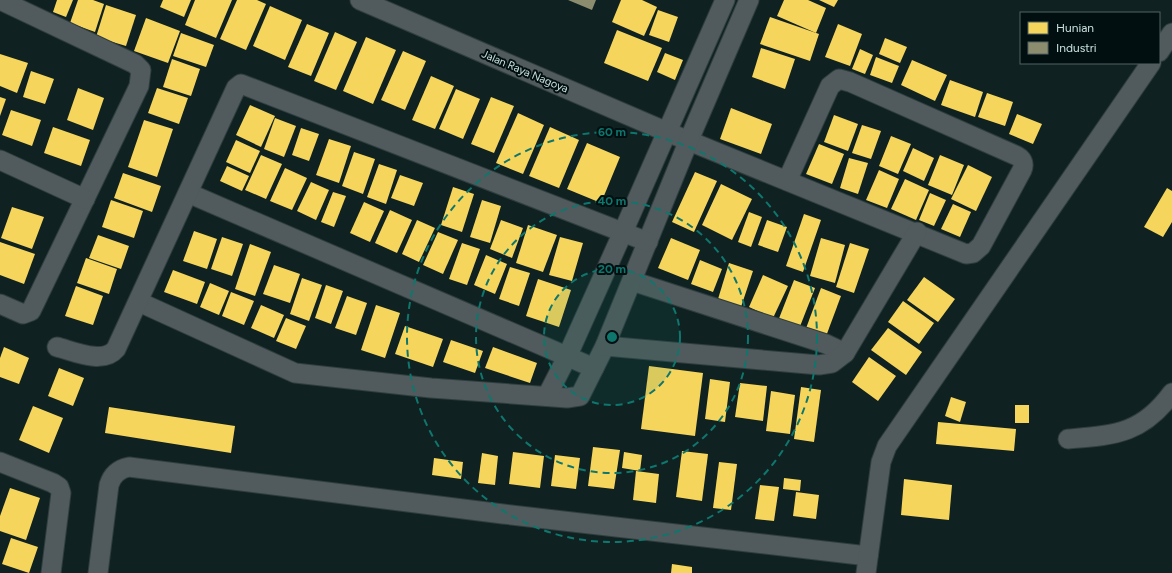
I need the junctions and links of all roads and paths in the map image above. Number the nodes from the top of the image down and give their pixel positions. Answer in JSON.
{"nodes":[{"id":1,"x":0,"y":0,"type":"edge"},
{"id":2,"x":360,"y":0,"type":"edge"},
{"id":3,"x":725,"y":0,"type":"edge"},
{"id":4,"x":749,"y":0,"type":"edge"},
{"id":5,"x":1172,"y":33,"type":"edge"},
{"id":6,"x":1160,"y":51,"type":"edge"},
{"id":7,"x":1150,"y":64,"type":"edge"},
{"id":8,"x":667,"y":132,"type":"junction"},
{"id":9,"x":689,"y":140,"type":"junction"},
{"id":10,"x":0,"y":160,"type":"edge"},
{"id":11,"x":787,"y":181,"type":"junction"},
{"id":12,"x":188,"y":193,"type":"junction"},
{"id":13,"x":85,"y":199,"type":"junction"},
{"id":14,"x":623,"y":232,"type":"junction"},
{"id":15,"x":917,"y":232,"type":"junction"},
{"id":16,"x":648,"y":242,"type":"junction"},
{"id":17,"x":632,"y":281,"type":"junction"},
{"id":18,"x":139,"y":302,"type":"junction"},
{"id":19,"x":0,"y":304,"type":"edge"},
{"id":20,"x":605,"y":346,"type":"junction"},
{"id":21,"x":57,"y":347,"type":"dead end"},
{"id":22,"x":844,"y":353,"type":"junction"},
{"id":23,"x":567,"y":357,"type":"junction"},
{"id":24,"x":594,"y":368,"type":"junction"},
{"id":25,"x":1172,"y":393,"type":"edge"},
{"id":26,"x":547,"y":396,"type":"junction"},
{"id":27,"x":1068,"y":439,"type":"dead end"},
{"id":28,"x":0,"y":462,"type":"edge"},
{"id":29,"x":867,"y":565,"type":"edge"},
{"id":30,"x":51,"y":573,"type":"edge"},
{"id":31,"x":98,"y":573,"type":"edge"}],
"edges":[{"from":1,"to":13,"type":"street"},
{"from":2,"to":8,"type":"street","name":"Jalan Raya Nagoya"},
{"from":3,"to":8,"type":"street"},
{"from":4,"to":9,"type":"street"},
{"from":5,"to":6,"type":"street"},
{"from":7,"to":29,"type":"street"},
{"from":8,"to":9,"type":"street","name":"Jalan Raya Nagoya"},
{"from":8,"to":14,"type":"street"},
{"from":9,"to":11,"type":"street","name":"Jalan Raya Nagoya"},
{"from":9,"to":16,"type":"street"},
{"from":10,"to":13,"type":"street"},
{"from":11,"to":15,"type":"street","name":"Jalan Raya Nagoya"},
{"from":11,"to":15,"type":"street","name":"Jalan Raya Nagoya"},
{"from":12,"to":14,"type":"street"},
{"from":12,"to":18,"type":"street"},
{"from":12,"to":23,"type":"street"},
{"from":13,"to":19,"type":"street"},
{"from":14,"to":16,"type":"street"},
{"from":14,"to":23,"type":"street"},
{"from":15,"to":22,"type":"street"},
{"from":16,"to":17,"type":"street"},
{"from":17,"to":20,"type":"street"},
{"from":17,"to":22,"type":"street"},
{"from":18,"to":21,"type":"street"},
{"from":18,"to":26,"type":"street"},
{"from":20,"to":22,"type":"street"},
{"from":20,"to":24,"type":"street"},
{"from":23,"to":24,"type":"street"},
{"from":23,"to":26,"type":"street"},
{"from":24,"to":26,"type":"street"},
{"from":25,"to":27,"type":"street"},
{"from":28,"to":30,"type":"street"},
{"from":29,"to":31,"type":"street"}]}
